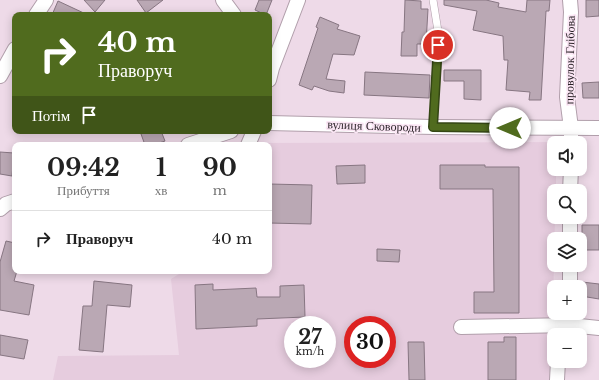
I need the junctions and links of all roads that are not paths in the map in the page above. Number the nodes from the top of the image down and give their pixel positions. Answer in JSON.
{"nodes":[{"id":1,"x":46,"y":0,"type":"edge"},
{"id":2,"x":223,"y":0,"type":"edge"},
{"id":3,"x":298,"y":0,"type":"edge"},
{"id":4,"x":433,"y":0,"type":"edge"},
{"id":5,"x":570,"y":0,"type":"edge"},
{"id":6,"x":38,"y":12,"type":"edge"},
{"id":7,"x":232,"y":12,"type":"edge"},
{"id":8,"x":12,"y":55,"type":"edge"},
{"id":9,"x":272,"y":65,"type":"edge"},
{"id":10,"x":0,"y":76,"type":"edge"},
{"id":11,"x":272,"y":123,"type":"edge"},
{"id":12,"x":433,"y":127,"type":"junction"},
{"id":13,"x":571,"y":128,"type":"junction"},
{"id":14,"x":599,"y":128,"type":"edge"},
{"id":15,"x":222,"y":134,"type":"edge"},
{"id":16,"x":571,"y":136,"type":"edge"},
{"id":17,"x":197,"y":142,"type":"edge"},
{"id":18,"x":568,"y":324,"type":"edge"},
{"id":19,"x":461,"y":326,"type":"dead end"},
{"id":20,"x":599,"y":328,"type":"edge"},
{"id":21,"x":558,"y":368,"type":"edge"},
{"id":22,"x":557,"y":380,"type":"edge"}],
"edges":[{"from":1,"to":6,"type":"street"},
{"from":2,"to":7,"type":"street"},
{"from":3,"to":9,"type":"street"},
{"from":4,"to":12,"type":"lane"},
{"from":5,"to":13,"type":"street","name":"провулок Глібова"},
{"from":8,"to":10,"type":"street"},
{"from":11,"to":12,"type":"street","name":"вулиця Сковороди"},
{"from":12,"to":13,"type":"street","name":"вулиця Сковороди"},
{"from":13,"to":14,"type":"street","name":"вулиця Сковороди"},
{"from":13,"to":16,"type":"street","name":"провулок Глібова"},
{"from":15,"to":17,"type":"street"},
{"from":18,"to":19,"type":"street"},
{"from":18,"to":20,"type":"street"},
{"from":21,"to":22,"type":"street"}]}
